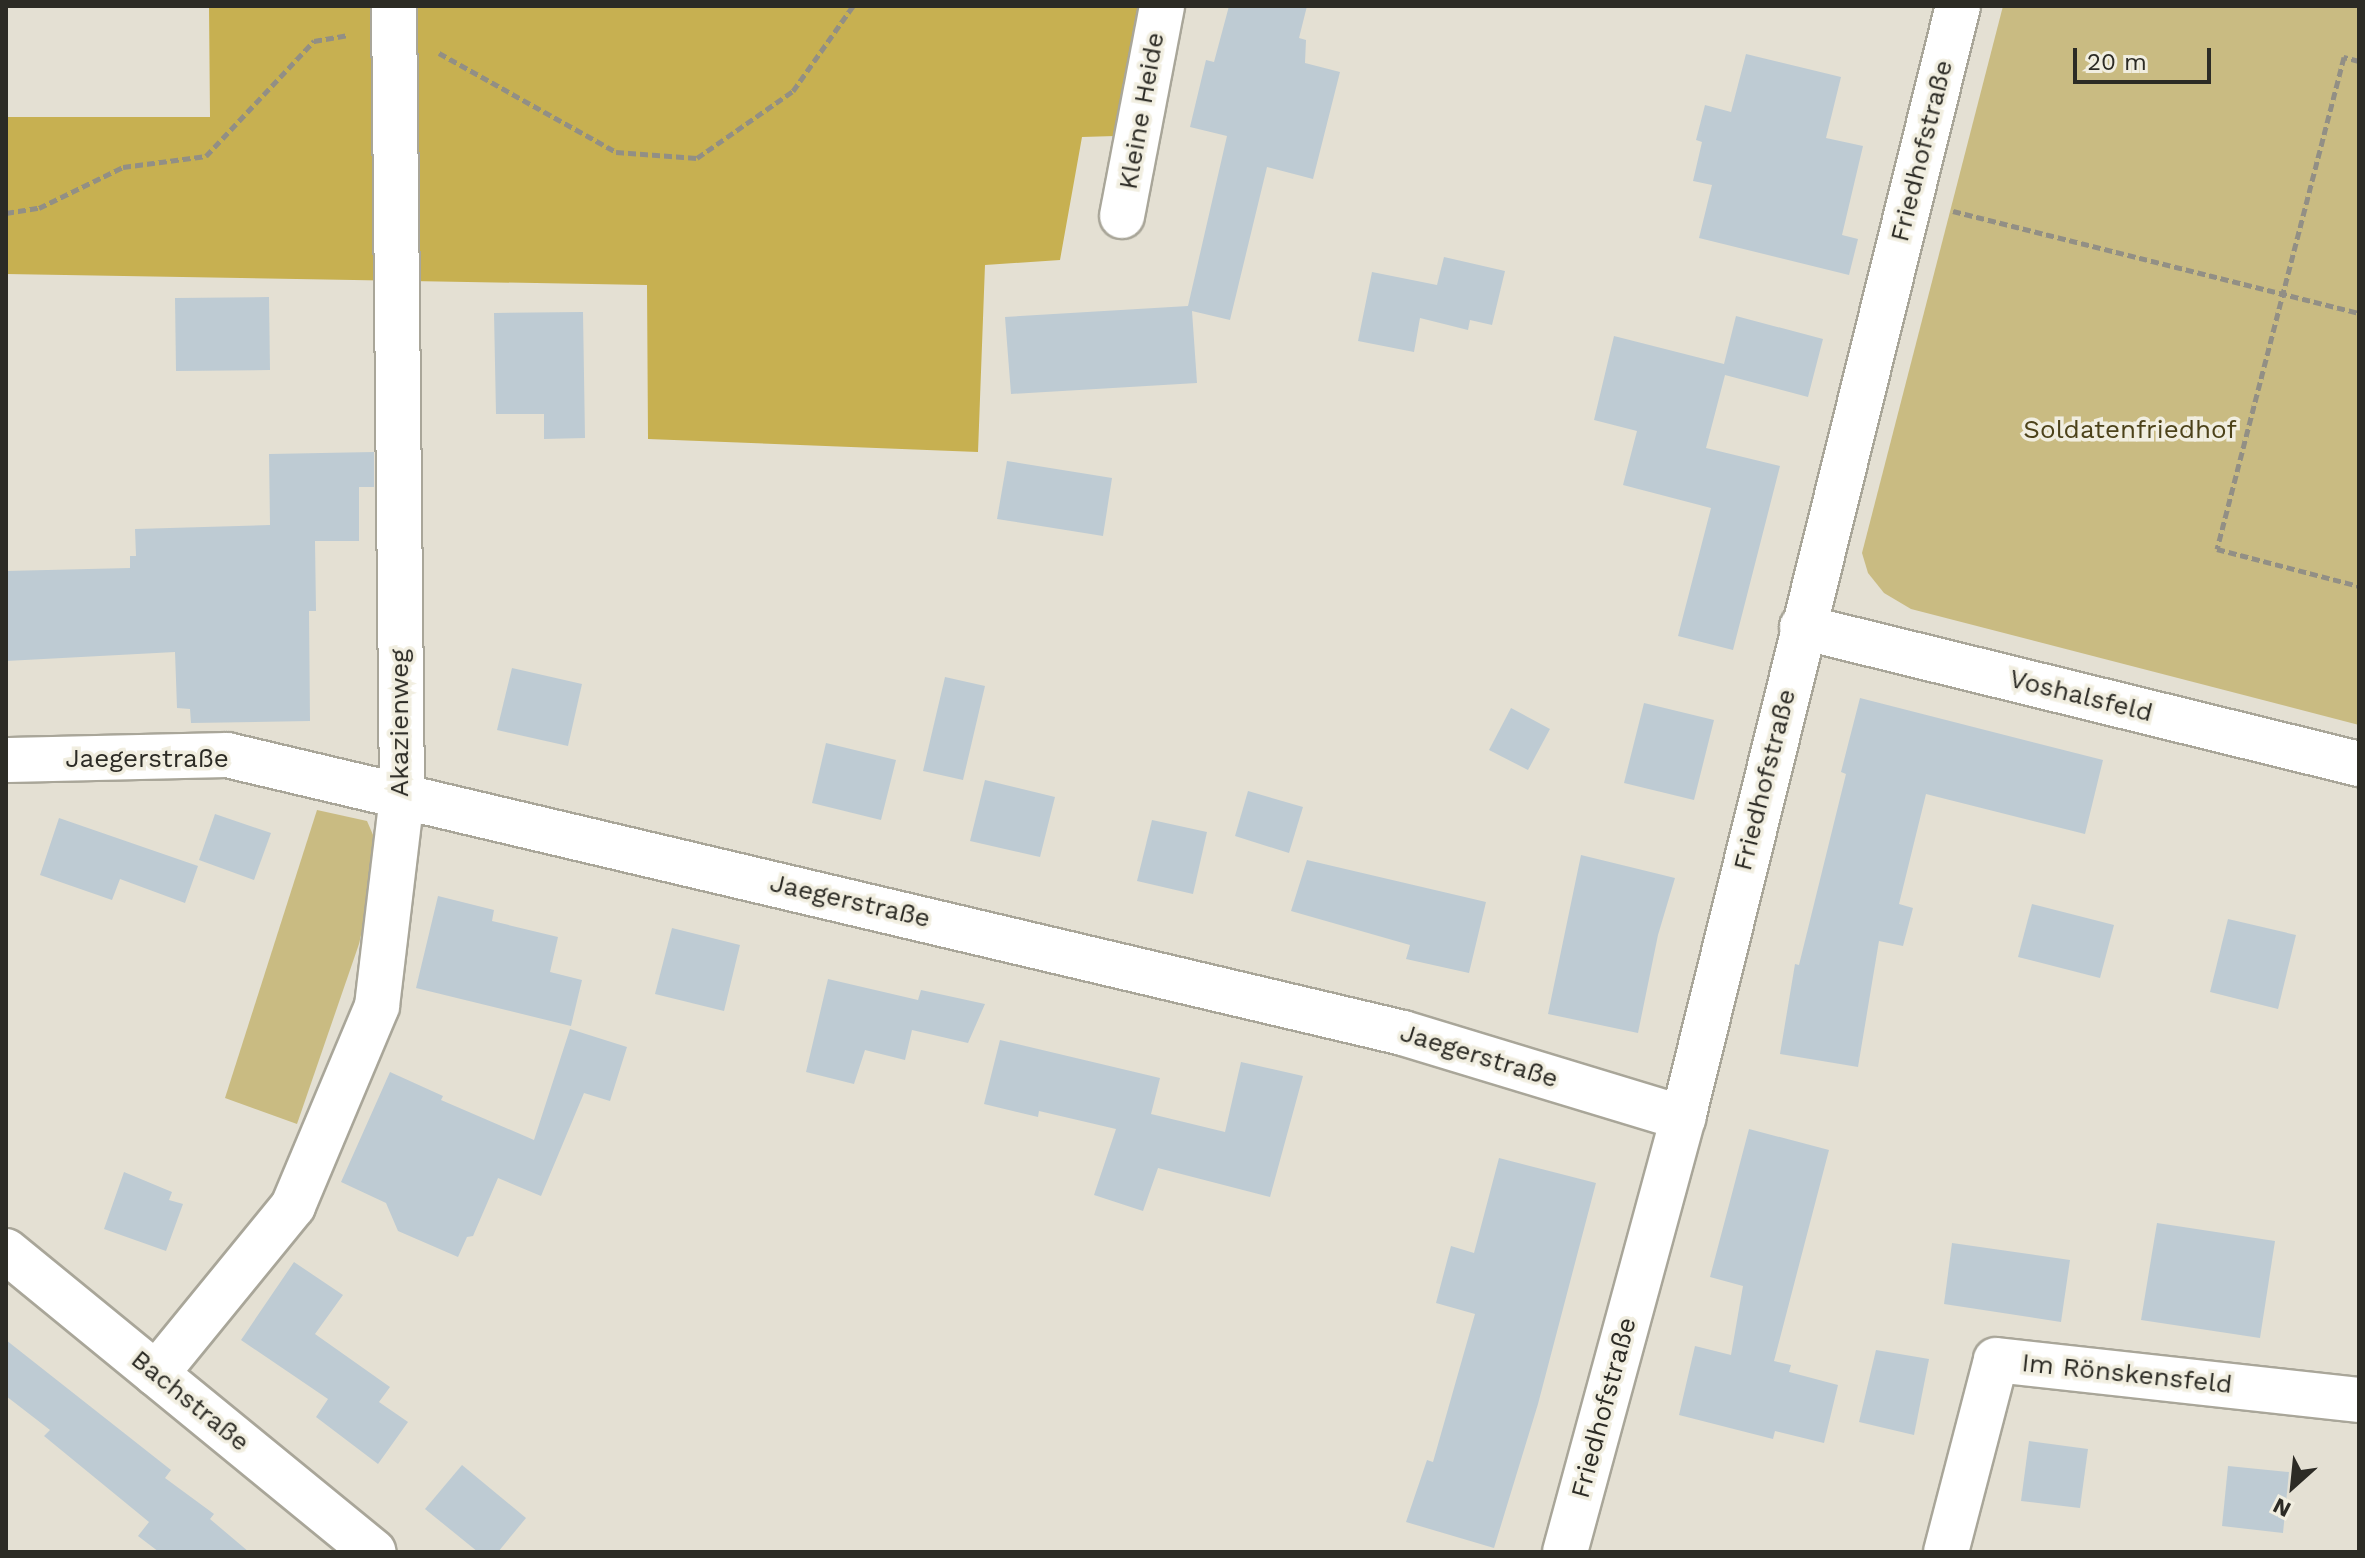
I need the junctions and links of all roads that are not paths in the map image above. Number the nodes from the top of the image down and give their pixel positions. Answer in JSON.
{"nodes":[{"id":1,"x":394,"y":6,"type":"edge"},
{"id":2,"x":1162,"y":6,"type":"edge"},
{"id":3,"x":1958,"y":6,"type":"edge"},
{"id":4,"x":1122,"y":216,"type":"dead end"},
{"id":5,"x":1802,"y":627,"type":"junction"},
{"id":6,"x":6,"y":760,"type":"edge"},
{"id":7,"x":2359,"y":764,"type":"edge"},
{"id":8,"x":402,"y":795,"type":"junction"},
{"id":9,"x":1683,"y":1118,"type":"junction"},
{"id":10,"x":6,"y":1251,"type":"edge"},
{"id":11,"x":156,"y":1374,"type":"junction"},
{"id":12,"x":2359,"y":1400,"type":"edge"},
{"id":13,"x":374,"y":1552,"type":"edge"},
{"id":14,"x":1565,"y":1552,"type":"edge"},
{"id":15,"x":1946,"y":1552,"type":"edge"}],
"edges":[{"from":1,"to":8,"type":"street","name":"Akazienweg"},
{"from":2,"to":4,"type":"street","name":"Kleine Heide"},
{"from":3,"to":5,"type":"street","name":"Friedhofstraße"},
{"from":5,"to":7,"type":"street","name":"Voshalsfeld"},
{"from":5,"to":9,"type":"street","name":"Friedhofstraße"},
{"from":6,"to":8,"type":"street","name":"Jaegerstraße"},
{"from":8,"to":9,"type":"street","name":"Jaegerstraße"},
{"from":8,"to":11,"type":"street","name":"Akazienweg"},
{"from":9,"to":14,"type":"street","name":"Friedhofstraße"},
{"from":10,"to":11,"type":"street","name":"Bachstraße"},
{"from":11,"to":13,"type":"street","name":"Bachstraße"},
{"from":12,"to":15,"type":"street","name":"Im Rönskensfeld"}]}
